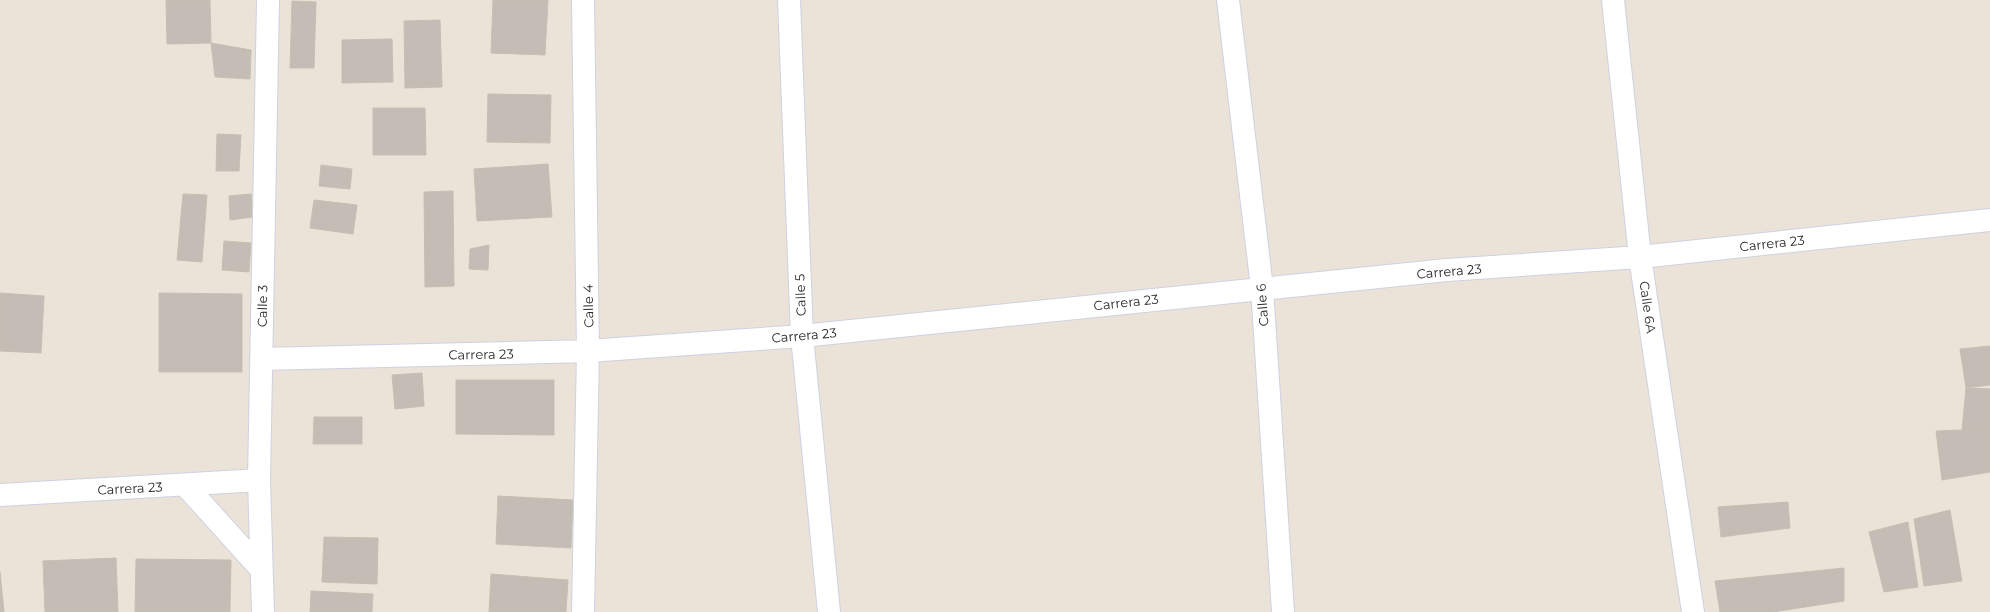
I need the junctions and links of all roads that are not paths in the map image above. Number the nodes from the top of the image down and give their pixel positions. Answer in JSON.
{"nodes":[{"id":1,"x":268,"y":0,"type":"edge"},
{"id":2,"x":583,"y":0,"type":"edge"},
{"id":3,"x":789,"y":0,"type":"edge"},
{"id":4,"x":1228,"y":0,"type":"edge"},
{"id":5,"x":1613,"y":0,"type":"edge"},
{"id":6,"x":1990,"y":220,"type":"edge"},
{"id":7,"x":1640,"y":257,"type":"junction"},
{"id":8,"x":1262,"y":288,"type":"junction"},
{"id":9,"x":802,"y":336,"type":"junction"},
{"id":10,"x":588,"y":351,"type":"junction"},
{"id":11,"x":261,"y":358,"type":"junction"},
{"id":12,"x":260,"y":480,"type":"junction"},
{"id":13,"x":185,"y":485,"type":"junction"},
{"id":14,"x":0,"y":495,"type":"edge"},
{"id":15,"x":262,"y":569,"type":"junction"},
{"id":16,"x":263,"y":612,"type":"edge"},
{"id":17,"x":583,"y":612,"type":"edge"},
{"id":18,"x":829,"y":612,"type":"edge"},
{"id":19,"x":1283,"y":612,"type":"edge"},
{"id":20,"x":1693,"y":612,"type":"edge"}],
"edges":[{"from":1,"to":11,"type":"street","name":"Calle 3"},
{"from":2,"to":10,"type":"street","name":"Calle 4"},
{"from":3,"to":9,"type":"street","name":"Calle 5"},
{"from":4,"to":8,"type":"street","name":"Calle 6"},
{"from":5,"to":7,"type":"street","name":"Calle 6A"},
{"from":6,"to":7,"type":"street","name":"Carrera 23"},
{"from":7,"to":8,"type":"street","name":"Carrera 23"},
{"from":7,"to":20,"type":"street","name":"Calle 6A"},
{"from":8,"to":9,"type":"street","name":"Carrera 23"},
{"from":8,"to":19,"type":"street","name":"Calle 6"},
{"from":9,"to":10,"type":"street","name":"Carrera 23"},
{"from":9,"to":18,"type":"street","name":"Calle 5"},
{"from":10,"to":11,"type":"street","name":"Carrera 23"},
{"from":10,"to":17,"type":"street","name":"Calle 4"},
{"from":11,"to":12,"type":"street","name":"Calle 3"},
{"from":12,"to":13,"type":"street","name":"Carrera 23"},
{"from":12,"to":15,"type":"street","name":"Calle 3"},
{"from":13,"to":14,"type":"street","name":"Carrera 23"},
{"from":13,"to":15,"type":"street"},
{"from":15,"to":16,"type":"street","name":"Calle 3"}]}
